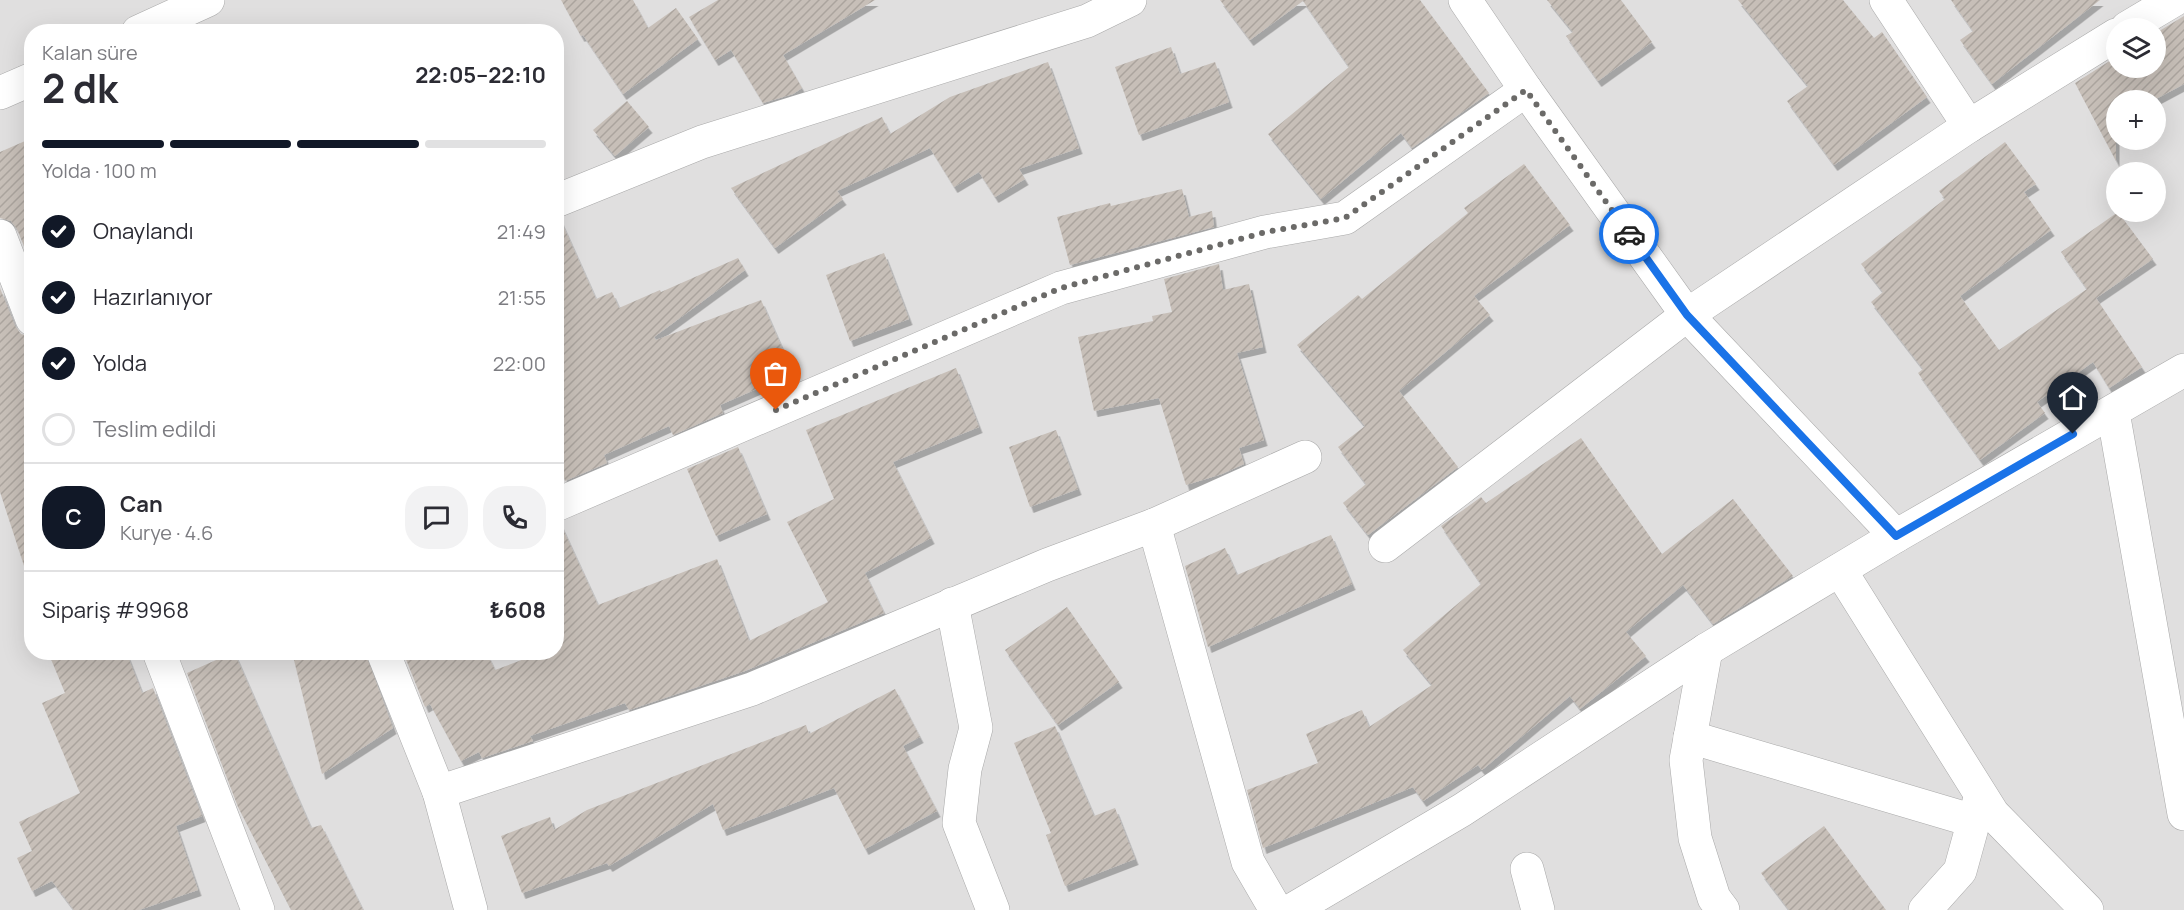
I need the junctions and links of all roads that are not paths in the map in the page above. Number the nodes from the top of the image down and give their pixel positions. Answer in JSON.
{"nodes":[{"id":1,"x":208,"y":0,"type":"edge"},
{"id":2,"x":1130,"y":0,"type":"edge"},
{"id":3,"x":1465,"y":0,"type":"edge"},
{"id":4,"x":1886,"y":0,"type":"edge"},
{"id":5,"x":2174,"y":0,"type":"edge"},
{"id":6,"x":2144,"y":18,"type":"edge"},
{"id":7,"x":156,"y":24,"type":"edge"},
{"id":8,"x":2106,"y":41,"type":"edge"},
{"id":9,"x":24,"y":82,"type":"edge"},
{"id":10,"x":1526,"y":90,"type":"junction"},
{"id":11,"x":0,"y":93,"type":"edge"},
{"id":12,"x":1969,"y":126,"type":"junction"},
{"id":13,"x":564,"y":198,"type":"edge"},
{"id":14,"x":0,"y":236,"type":"edge"},
{"id":15,"x":24,"y":298,"type":"edge"},
{"id":16,"x":1687,"y":315,"type":"junction"},
{"id":17,"x":2184,"y":370,"type":"edge"},
{"id":18,"x":2113,"y":412,"type":"junction"},
{"id":19,"x":1305,"y":457,"type":"dead end"},
{"id":20,"x":564,"y":502,"type":"edge"},
{"id":21,"x":1154,"y":525,"type":"junction"},
{"id":22,"x":1896,"y":536,"type":"junction"},
{"id":23,"x":1384,"y":546,"type":"dead end"},
{"id":24,"x":1840,"y":570,"type":"junction"},
{"id":25,"x":952,"y":604,"type":"junction"},
{"id":26,"x":1706,"y":650,"type":"junction"},
{"id":27,"x":162,"y":660,"type":"edge"},
{"id":28,"x":386,"y":660,"type":"edge"},
{"id":29,"x":1690,"y":737,"type":"junction"},
{"id":30,"x":2179,"y":765,"type":"edge"},
{"id":31,"x":439,"y":792,"type":"junction"},
{"id":32,"x":1978,"y":808,"type":"junction"},
{"id":33,"x":2184,"y":814,"type":"edge"},
{"id":34,"x":1527,"y":869,"type":"dead end"},
{"id":35,"x":258,"y":910,"type":"edge"},
{"id":36,"x":471,"y":910,"type":"edge"},
{"id":37,"x":993,"y":910,"type":"edge"},
{"id":38,"x":1276,"y":910,"type":"edge"},
{"id":39,"x":1292,"y":910,"type":"edge"},
{"id":40,"x":1539,"y":910,"type":"edge"},
{"id":41,"x":1723,"y":910,"type":"edge"},
{"id":42,"x":1925,"y":910,"type":"edge"},
{"id":43,"x":2087,"y":910,"type":"edge"}],
"edges":[{"from":1,"to":7,"type":"street"},
{"from":2,"to":13,"type":"street"},
{"from":3,"to":10,"type":"street"},
{"from":4,"to":12,"type":"street"},
{"from":5,"to":6,"type":"street"},
{"from":8,"to":12,"type":"street"},
{"from":9,"to":11,"type":"street"},
{"from":10,"to":16,"type":"street"},
{"from":10,"to":20,"type":"street"},
{"from":12,"to":16,"type":"street"},
{"from":14,"to":15,"type":"street"},
{"from":16,"to":22,"type":"street"},
{"from":16,"to":23,"type":"street"},
{"from":17,"to":18,"type":"street"},
{"from":18,"to":22,"type":"street"},
{"from":18,"to":30,"type":"street"},
{"from":19,"to":21,"type":"street"},
{"from":21,"to":25,"type":"street"},
{"from":21,"to":38,"type":"street"},
{"from":22,"to":24,"type":"street"},
{"from":24,"to":26,"type":"street"},
{"from":24,"to":32,"type":"street"},
{"from":25,"to":31,"type":"street"},
{"from":25,"to":37,"type":"street"},
{"from":26,"to":29,"type":"street"},
{"from":26,"to":39,"type":"street"},
{"from":27,"to":35,"type":"street"},
{"from":28,"to":31,"type":"street"},
{"from":29,"to":32,"type":"street"},
{"from":29,"to":41,"type":"street"},
{"from":30,"to":33,"type":"street"},
{"from":31,"to":36,"type":"street"},
{"from":32,"to":42,"type":"street"},
{"from":32,"to":43,"type":"street"},
{"from":34,"to":40,"type":"street"}]}
